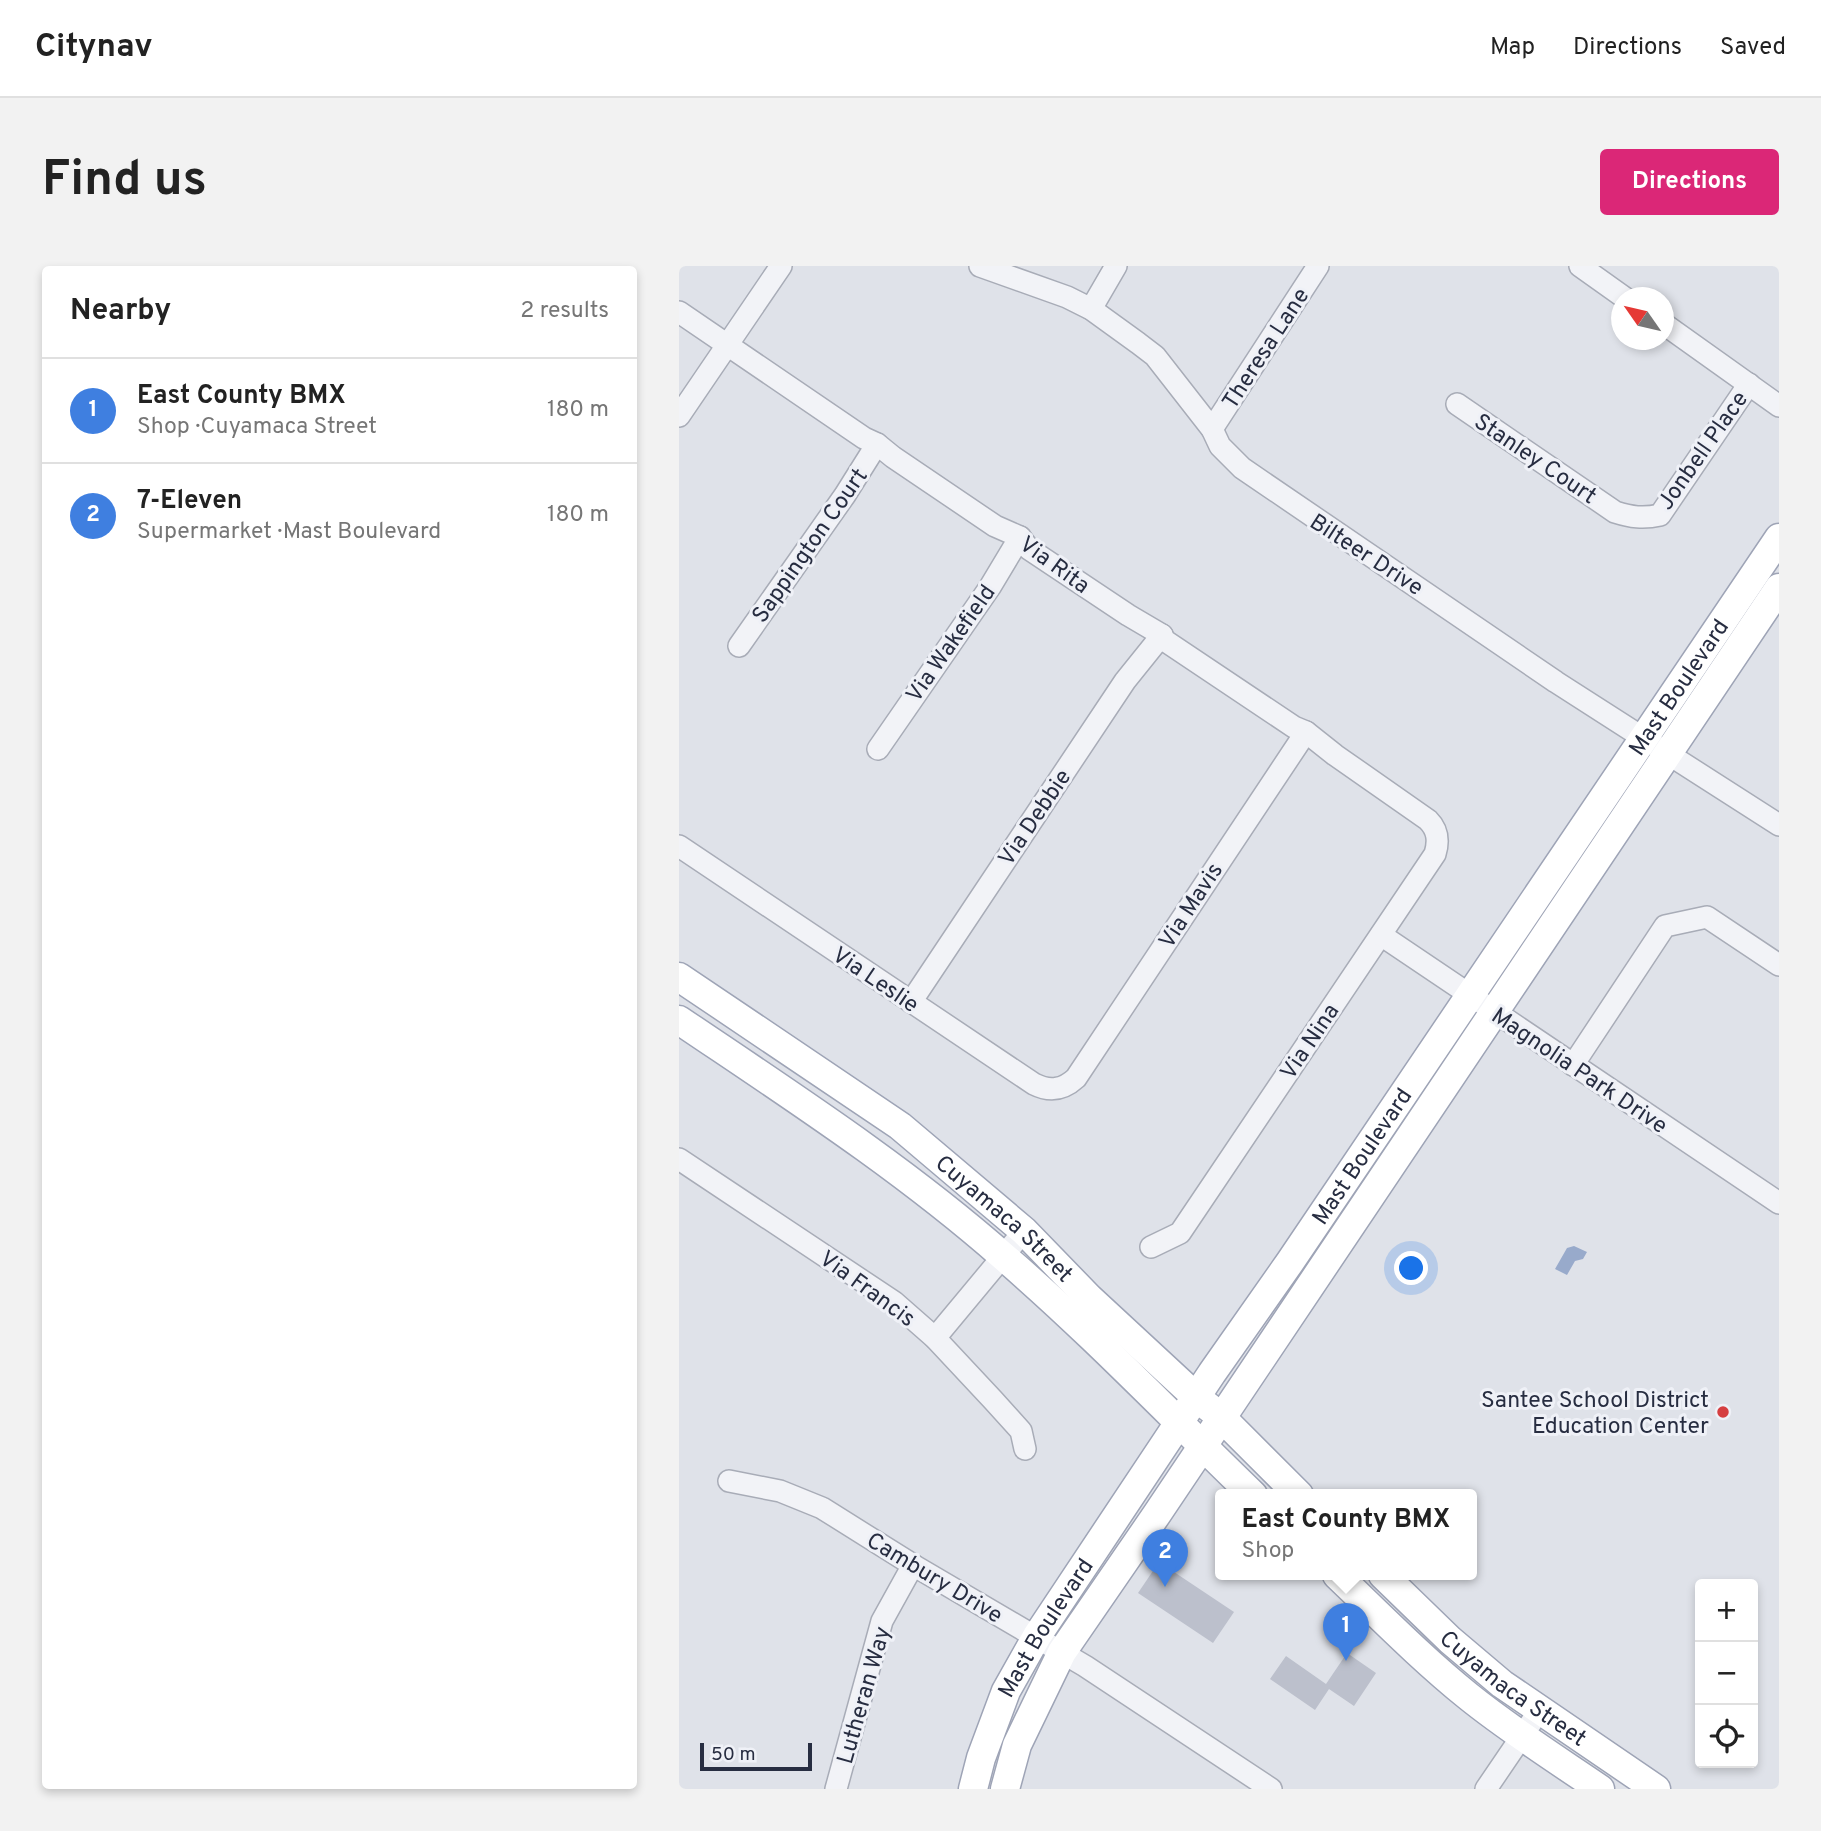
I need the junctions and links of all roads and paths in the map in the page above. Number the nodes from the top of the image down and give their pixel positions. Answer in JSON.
{"nodes":[{"id":1,"x":781,"y":266,"type":"edge"},
{"id":2,"x":979,"y":266,"type":"edge"},
{"id":3,"x":1116,"y":266,"type":"edge"},
{"id":4,"x":1318,"y":266,"type":"edge"},
{"id":5,"x":1594,"y":270,"type":"edge"},
{"id":6,"x":1613,"y":287,"type":"edge"},
{"id":7,"x":1091,"y":309,"type":"junction"},
{"id":8,"x":679,"y":312,"type":"edge"},
{"id":9,"x":1674,"y":331,"type":"edge"},
{"id":10,"x":727,"y":345,"type":"junction"},
{"id":11,"x":1749,"y":384,"type":"junction"},
{"id":12,"x":1457,"y":404,"type":"dead end"},
{"id":13,"x":1779,"y":406,"type":"edge"},
{"id":14,"x":679,"y":416,"type":"edge"},
{"id":15,"x":1212,"y":429,"type":"junction"},
{"id":16,"x":877,"y":444,"type":"junction"},
{"id":17,"x":1615,"y":512,"type":"joint"},
{"id":18,"x":1020,"y":537,"type":"junction"},
{"id":19,"x":1779,"y":538,"type":"edge"},
{"id":20,"x":1779,"y":588,"type":"edge"},
{"id":21,"x":1162,"y":635,"type":"junction"},
{"id":22,"x":739,"y":646,"type":"dead end"},
{"id":23,"x":1306,"y":732,"type":"junction"},
{"id":24,"x":1655,"y":746,"type":"junction"},
{"id":25,"x":878,"y":749,"type":"dead end"},
{"id":26,"x":1428,"y":820,"type":"joint"},
{"id":27,"x":1779,"y":825,"type":"edge"},
{"id":28,"x":679,"y":846,"type":"edge"},
{"id":29,"x":1381,"y":935,"type":"junction"},
{"id":30,"x":1779,"y":965,"type":"edge"},
{"id":31,"x":679,"y":977,"type":"edge"},
{"id":32,"x":1469,"y":996,"type":"junction"},
{"id":33,"x":911,"y":1002,"type":"junction"},
{"id":34,"x":1493,"y":1012,"type":"junction"},
{"id":35,"x":679,"y":1020,"type":"edge"},
{"id":36,"x":1573,"y":1065,"type":"junction"},
{"id":37,"x":1076,"y":1078,"type":"joint"},
{"id":38,"x":679,"y":1159,"type":"edge"},
{"id":39,"x":1779,"y":1203,"type":"edge"},
{"id":40,"x":1024,"y":1231,"type":"junction"},
{"id":41,"x":1151,"y":1247,"type":"dead end"},
{"id":42,"x":1003,"y":1256,"type":"junction"},
{"id":43,"x":935,"y":1338,"type":"junction"},
{"id":44,"x":1196,"y":1397,"type":"junction"},
{"id":45,"x":1221,"y":1417,"type":"junction"},
{"id":46,"x":1179,"y":1423,"type":"junction"},
{"id":47,"x":1203,"y":1446,"type":"junction"},
{"id":48,"x":1024,"y":1450,"type":"dead end"},
{"id":49,"x":729,"y":1480,"type":"dead end"},
{"id":50,"x":1247,"y":1489,"type":"edge"},
{"id":51,"x":1293,"y":1489,"type":"edge"},
{"id":52,"x":913,"y":1565,"type":"junction"},
{"id":53,"x":1343,"y":1580,"type":"edge"},
{"id":54,"x":1388,"y":1580,"type":"edge"},
{"id":55,"x":1037,"y":1636,"type":"junction"},
{"id":56,"x":1062,"y":1652,"type":"junction"},
{"id":57,"x":1539,"y":1711,"type":"junction"},
{"id":58,"x":1523,"y":1737,"type":"junction"},
{"id":59,"x":1260,"y":1786,"type":"edge"},
{"id":60,"x":836,"y":1789,"type":"edge"},
{"id":61,"x":972,"y":1789,"type":"edge"},
{"id":62,"x":1005,"y":1789,"type":"edge"},
{"id":63,"x":1486,"y":1789,"type":"edge"},
{"id":64,"x":1600,"y":1789,"type":"edge"},
{"id":65,"x":1656,"y":1789,"type":"edge"}],
"edges":[{"from":1,"to":10,"type":"street"},
{"from":2,"to":7,"type":"street","name":"Bilteer Drive"},
{"from":3,"to":7,"type":"street"},
{"from":4,"to":15,"type":"street","name":"Theresa Lane"},
{"from":5,"to":6,"type":"street"},
{"from":7,"to":15,"type":"street","name":"Bilteer Drive"},
{"from":8,"to":10,"type":"street","name":"Via Rita"},
{"from":9,"to":11,"type":"street"},
{"from":10,"to":14,"type":"street"},
{"from":10,"to":16,"type":"street","name":"Via Rita"},
{"from":11,"to":13,"type":"street"},
{"from":11,"to":17,"type":"street","name":"Jonbell Place"},
{"from":12,"to":17,"type":"street","name":"Stanley Court"},
{"from":15,"to":24,"type":"street","name":"Bilteer Drive"},
{"from":16,"to":18,"type":"street","name":"Via Rita"},
{"from":16,"to":22,"type":"street","name":"Sappington Court"},
{"from":18,"to":21,"type":"street","name":"Via Rita"},
{"from":18,"to":25,"type":"street","name":"Via Wakefield"},
{"from":19,"to":24,"type":"main road","name":"Mast Boulevard"},
{"from":20,"to":24,"type":"main road","name":"Mast Boulevard"},
{"from":21,"to":23,"type":"street","name":"Via Rita"},
{"from":21,"to":33,"type":"street","name":"Via Debbie"},
{"from":23,"to":26,"type":"street","name":"Via Rita"},
{"from":23,"to":37,"type":"street","name":"Via Mavis"},
{"from":24,"to":27,"type":"street","name":"Bilteer Drive"},
{"from":24,"to":32,"type":"main road","name":"Mast Boulevard"},
{"from":24,"to":34,"type":"main road","name":"Mast Boulevard"},
{"from":26,"to":29,"type":"street","name":"Via Nina"},
{"from":28,"to":33,"type":"street","name":"Via Leslie"},
{"from":29,"to":32,"type":"street","name":"Magnolia Park Drive"},
{"from":29,"to":41,"type":"street","name":"Via Nina"},
{"from":30,"to":36,"type":"street"},
{"from":31,"to":40,"type":"main road","name":"Cuyamaca Street"},
{"from":32,"to":34,"type":"street","name":"Magnolia Park Drive"},
{"from":32,"to":44,"type":"main road","name":"Mast Boulevard"},
{"from":33,"to":37,"type":"street","name":"Via Leslie"},
{"from":34,"to":36,"type":"street","name":"Magnolia Park Drive"},
{"from":34,"to":45,"type":"main road","name":"Mast Boulevard"},
{"from":35,"to":42,"type":"main road","name":"Cuyamaca Street"},
{"from":36,"to":39,"type":"street","name":"Magnolia Park Drive"},
{"from":38,"to":43,"type":"street","name":"Via Francis"},
{"from":40,"to":42,"type":"street"},
{"from":40,"to":44,"type":"main road","name":"Cuyamaca Street"},
{"from":42,"to":43,"type":"street"},
{"from":42,"to":46,"type":"main road","name":"Cuyamaca Street"},
{"from":43,"to":48,"type":"street","name":"Via Francis"},
{"from":44,"to":45,"type":"main road","name":"Cuyamaca Street"},
{"from":44,"to":46,"type":"main road","name":"Mast Boulevard"},
{"from":45,"to":47,"type":"main road","name":"Mast Boulevard"},
{"from":45,"to":51,"type":"main road","name":"Cuyamaca Street"},
{"from":46,"to":47,"type":"main road","name":"Cuyamaca Street"},
{"from":46,"to":55,"type":"main road","name":"Mast Boulevard"},
{"from":47,"to":50,"type":"main road","name":"Cuyamaca Street"},
{"from":47,"to":56,"type":"main road","name":"Mast Boulevard"},
{"from":49,"to":52,"type":"street","name":"Cambury Drive"},
{"from":52,"to":55,"type":"street","name":"Cambury Drive"},
{"from":52,"to":60,"type":"street","name":"Lutheran Way"},
{"from":53,"to":58,"type":"main road","name":"Cuyamaca Street"},
{"from":54,"to":57,"type":"main road","name":"Cuyamaca Street"},
{"from":55,"to":56,"type":"street","name":"Cambury Drive"},
{"from":55,"to":61,"type":"main road","name":"Mast Boulevard"},
{"from":56,"to":59,"type":"street","name":"Cambury Drive"},
{"from":56,"to":62,"type":"main road","name":"Mast Boulevard"},
{"from":57,"to":58,"type":"street"},
{"from":57,"to":65,"type":"main road","name":"Cuyamaca Street"},
{"from":58,"to":63,"type":"street"},
{"from":58,"to":64,"type":"main road","name":"Cuyamaca Street"}]}
